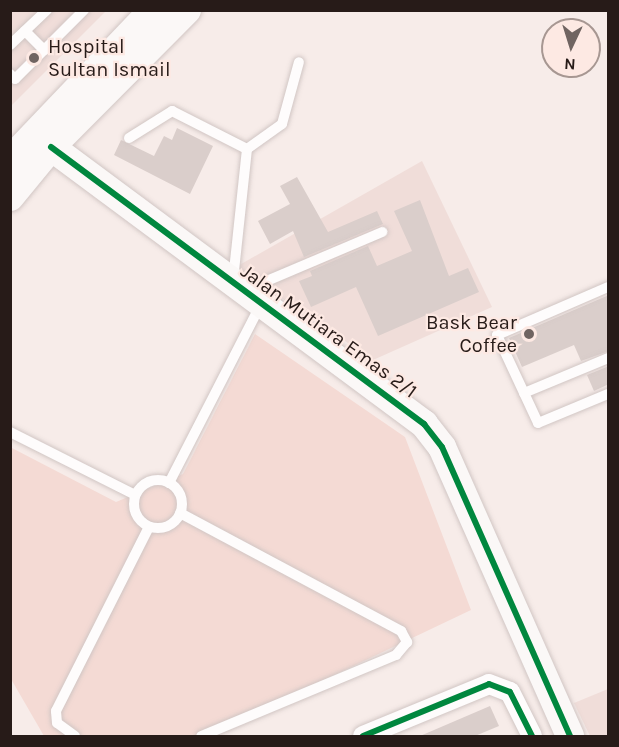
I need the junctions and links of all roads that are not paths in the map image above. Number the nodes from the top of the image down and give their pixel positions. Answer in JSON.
{"nodes":[{"id":1,"x":47,"y":10,"type":"edge"},
{"id":2,"x":84,"y":10,"type":"edge"},
{"id":3,"x":153,"y":10,"type":"edge"},
{"id":4,"x":187,"y":10,"type":"edge"},
{"id":5,"x":25,"y":31,"type":"junction"},
{"id":6,"x":10,"y":45,"type":"edge"},
{"id":7,"x":44,"y":50,"type":"junction"},
{"id":8,"x":299,"y":62,"type":"dead end"},
{"id":9,"x":10,"y":74,"type":"edge"},
{"id":10,"x":129,"y":138,"type":"dead end"},
{"id":11,"x":51,"y":147,"type":"junction"},
{"id":12,"x":247,"y":149,"type":"junction"},
{"id":13,"x":10,"y":160,"type":"edge"},
{"id":14,"x":10,"y":197,"type":"edge"},
{"id":15,"x":382,"y":232,"type":"dead end"},
{"id":16,"x":609,"y":287,"type":"edge"},
{"id":17,"x":247,"y":292,"type":"junction"},
{"id":18,"x":609,"y":358,"type":"edge"},
{"id":19,"x":524,"y":393,"type":"junction"},
{"id":20,"x":609,"y":394,"type":"edge"},
{"id":21,"x":10,"y":432,"type":"edge"},
{"id":22,"x":169,"y":483,"type":"junction"},
{"id":23,"x":135,"y":495,"type":"junction"},
{"id":24,"x":180,"y":513,"type":"junction"},
{"id":25,"x":149,"y":527,"type":"junction"},
{"id":26,"x":75,"y":736,"type":"edge"},
{"id":27,"x":201,"y":736,"type":"edge"},
{"id":28,"x":363,"y":736,"type":"edge"},
{"id":29,"x":532,"y":736,"type":"edge"},
{"id":30,"x":570,"y":736,"type":"edge"}],
"edges":[{"from":1,"to":5,"type":"lane"},
{"from":2,"to":7,"type":"lane"},
{"from":3,"to":13,"type":"street"},
{"from":4,"to":11,"type":"street"},
{"from":5,"to":6,"type":"lane"},
{"from":5,"to":7,"type":"lane"},
{"from":7,"to":9,"type":"lane"},
{"from":8,"to":12,"type":"lane"},
{"from":10,"to":12,"type":"lane"},
{"from":11,"to":14,"type":"street"},
{"from":11,"to":17,"type":"street","name":"Jalan Mutiara Emas 2/1"},
{"from":12,"to":17,"type":"lane"},
{"from":15,"to":17,"type":"lane"},
{"from":16,"to":19,"type":"lane"},
{"from":17,"to":22,"type":"lane"},
{"from":17,"to":30,"type":"street","name":"Jalan Mutiara Emas 2/1"},
{"from":18,"to":19,"type":"lane"},
{"from":19,"to":20,"type":"lane"},
{"from":21,"to":23,"type":"lane"},
{"from":22,"to":23,"type":"lane"},
{"from":22,"to":24,"type":"lane"},
{"from":23,"to":25,"type":"lane"},
{"from":24,"to":25,"type":"lane"},
{"from":24,"to":27,"type":"lane"},
{"from":25,"to":26,"type":"lane"},
{"from":28,"to":29,"type":"street"}]}
